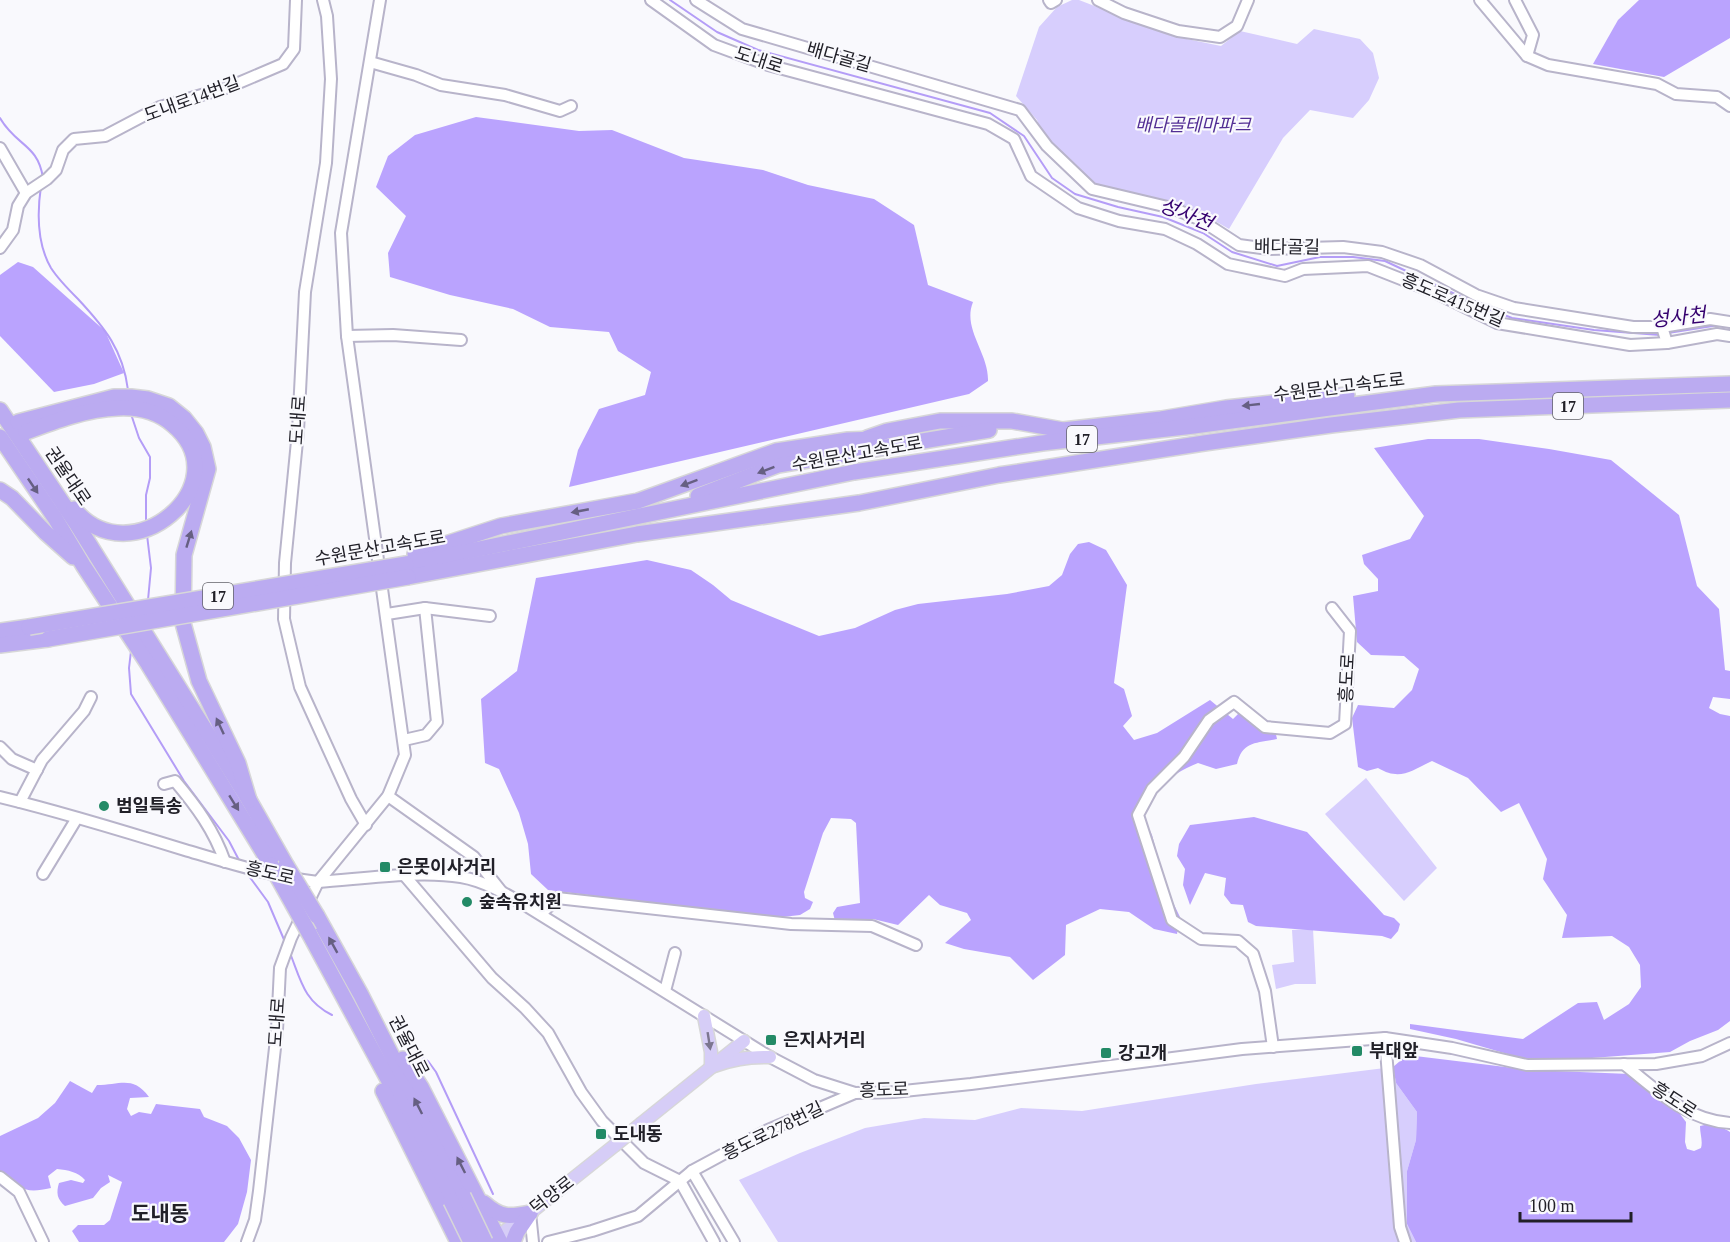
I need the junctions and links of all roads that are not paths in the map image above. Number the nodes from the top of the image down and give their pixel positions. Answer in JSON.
{"nodes":[{"id":1,"x":296,"y":0,"type":"edge"},
{"id":2,"x":323,"y":0,"type":"edge"},
{"id":3,"x":380,"y":0,"type":"edge"},
{"id":4,"x":651,"y":0,"type":"edge"},
{"id":5,"x":696,"y":0,"type":"edge"},
{"id":6,"x":1098,"y":0,"type":"edge"},
{"id":7,"x":1248,"y":0,"type":"edge"},
{"id":8,"x":1480,"y":0,"type":"edge"},
{"id":9,"x":1515,"y":0,"type":"edge"},
{"id":10,"x":1527,"y":56,"type":"junction"},
{"id":11,"x":370,"y":62,"type":"junction"},
{"id":12,"x":571,"y":106,"type":"dead end"},
{"id":13,"x":1730,"y":106,"type":"edge"},
{"id":14,"x":0,"y":148,"type":"edge"},
{"id":15,"x":26,"y":193,"type":"junction"},
{"id":16,"x":0,"y":248,"type":"edge"},
{"id":17,"x":1285,"y":276,"type":"joint"},
{"id":18,"x":1730,"y":322,"type":"edge"},
{"id":19,"x":1665,"y":335,"type":"junction"},
{"id":20,"x":347,"y":336,"type":"junction"},
{"id":21,"x":1730,"y":336,"type":"edge"},
{"id":22,"x":461,"y":340,"type":"dead end"},
{"id":23,"x":1730,"y":384,"type":"edge"},
{"id":24,"x":1730,"y":400,"type":"edge"},
{"id":25,"x":1314,"y":404,"type":"junction"},
{"id":26,"x":148,"y":405,"type":"junction"},
{"id":27,"x":0,"y":410,"type":"edge"},
{"id":28,"x":22,"y":427,"type":"dead end"},
{"id":29,"x":0,"y":437,"type":"edge"},
{"id":30,"x":867,"y":438,"type":"junction"},
{"id":31,"x":32,"y":458,"type":"junction"},
{"id":32,"x":0,"y":490,"type":"edge"},
{"id":33,"x":648,"y":513,"type":"junction"},
{"id":34,"x":83,"y":565,"type":"junction"},
{"id":35,"x":406,"y":566,"type":"junction"},
{"id":36,"x":425,"y":608,"type":"junction"},
{"id":37,"x":1332,"y":608,"type":"dead end"},
{"id":38,"x":387,"y":614,"type":"junction"},
{"id":39,"x":490,"y":616,"type":"dead end"},
{"id":40,"x":0,"y":623,"type":"edge"},
{"id":41,"x":29,"y":623,"type":"junction"},
{"id":42,"x":0,"y":631,"type":"edge"},
{"id":43,"x":0,"y":645,"type":"edge"},
{"id":44,"x":152,"y":657,"type":"junction"},
{"id":45,"x":91,"y":697,"type":"dead end"},
{"id":46,"x":404,"y":740,"type":"junction"},
{"id":47,"x":0,"y":747,"type":"edge"},
{"id":48,"x":37,"y":770,"type":"junction"},
{"id":49,"x":164,"y":784,"type":"dead end"},
{"id":50,"x":388,"y":796,"type":"junction"},
{"id":51,"x":0,"y":797,"type":"edge"},
{"id":52,"x":249,"y":800,"type":"junction"},
{"id":53,"x":20,"y":802,"type":"junction"},
{"id":54,"x":77,"y":818,"type":"junction"},
{"id":55,"x":366,"y":825,"type":"junction"},
{"id":56,"x":227,"y":862,"type":"junction"},
{"id":57,"x":279,"y":865,"type":"junction"},
{"id":58,"x":43,"y":874,"type":"dead end"},
{"id":59,"x":405,"y":876,"type":"junction"},
{"id":60,"x":318,"y":882,"type":"junction"},
{"id":61,"x":501,"y":891,"type":"junction"},
{"id":62,"x":541,"y":914,"type":"junction"},
{"id":63,"x":916,"y":945,"type":"dead end"},
{"id":64,"x":675,"y":953,"type":"dead end"},
{"id":65,"x":665,"y":991,"type":"junction"},
{"id":66,"x":704,"y":1016,"type":"junction"},
{"id":67,"x":1385,"y":1038,"type":"junction"},
{"id":68,"x":744,"y":1041,"type":"junction"},
{"id":69,"x":1730,"y":1043,"type":"edge"},
{"id":70,"x":1273,"y":1047,"type":"junction"},
{"id":71,"x":770,"y":1057,"type":"junction"},
{"id":72,"x":1624,"y":1064,"type":"junction"},
{"id":73,"x":711,"y":1067,"type":"junction"},
{"id":74,"x":855,"y":1093,"type":"junction"},
{"id":75,"x":1730,"y":1124,"type":"edge"},
{"id":76,"x":692,"y":1171,"type":"junction"},
{"id":77,"x":0,"y":1177,"type":"edge"},
{"id":78,"x":680,"y":1181,"type":"junction"},
{"id":79,"x":459,"y":1201,"type":"junction"},
{"id":80,"x":530,"y":1213,"type":"junction"},
{"id":81,"x":493,"y":1241,"type":"edge"},
{"id":82,"x":43,"y":1242,"type":"edge"},
{"id":83,"x":247,"y":1242,"type":"edge"},
{"id":84,"x":442,"y":1242,"type":"edge"},
{"id":85,"x":458,"y":1242,"type":"edge"},
{"id":86,"x":471,"y":1242,"type":"edge"},
{"id":87,"x":513,"y":1242,"type":"edge"},
{"id":88,"x":533,"y":1242,"type":"edge"},
{"id":89,"x":548,"y":1242,"type":"edge"},
{"id":90,"x":714,"y":1242,"type":"edge"},
{"id":91,"x":734,"y":1242,"type":"edge"},
{"id":92,"x":1405,"y":1242,"type":"edge"}],
"edges":[{"from":1,"to":15,"type":"street","name":"도내로14번길"},
{"from":2,"to":55,"type":"street","name":"도내로"},
{"from":3,"to":11,"type":"street","name":"도내로"},
{"from":4,"to":17,"type":"street","name":"도내로"},
{"from":5,"to":19,"type":"street","name":"배다골길"},
{"from":6,"to":7,"type":"street"},
{"from":8,"to":10,"type":"street"},
{"from":9,"to":10,"type":"street"},
{"from":10,"to":13,"type":"street"},
{"from":11,"to":12,"type":"street"},
{"from":11,"to":20,"type":"street","name":"도내로"},
{"from":14,"to":15,"type":"street"},
{"from":15,"to":16,"type":"street"},
{"from":17,"to":19,"type":"street","name":"흥도로415번길"},
{"from":18,"to":19,"type":"street"},
{"from":19,"to":21,"type":"street","name":"흥도로415번길"},
{"from":20,"to":22,"type":"street"},
{"from":20,"to":38,"type":"street","name":"도내로"},
{"from":23,"to":25,"type":"highway","name":"수원문산고속도로","number":"17"},
{"from":24,"to":35,"type":"highway","name":"수원문산고속도로","number":"17"},
{"from":25,"to":30,"type":"highway","one_way":true},
{"from":25,"to":33,"type":"highway","name":"수원문산고속도로","number":"17"},
{"from":26,"to":28,"type":"highway"},
{"from":26,"to":31,"type":"highway"},
{"from":52,"to":26,"type":"highway","one_way":true},
{"from":27,"to":31,"type":"highway","name":"권율대로"},
{"from":29,"to":34,"type":"highway","name":"권율대로","one_way":true},
{"from":30,"to":33,"type":"highway","one_way":true},
{"from":30,"to":35,"type":"highway","one_way":true},
{"from":31,"to":44,"type":"highway","name":"권율대로","bridge":true},
{"from":32,"to":34,"type":"highway"},
{"from":33,"to":35,"type":"highway","name":"수원문산고속도로","number":"17"},
{"from":34,"to":44,"type":"highway","name":"권율대로","bridge":true},
{"from":35,"to":41,"type":"highway","name":"수원문산고속도로","number":"17","bridge":true},
{"from":35,"to":43,"type":"highway","name":"수원문산고속도로","number":"17","bridge":true},
{"from":36,"to":38,"type":"street"},
{"from":36,"to":39,"type":"street"},
{"from":36,"to":46,"type":"street"},
{"from":37,"to":70,"type":"street","name":"흥도로"},
{"from":38,"to":46,"type":"street","name":"도내로"},
{"from":40,"to":41,"type":"highway"},
{"from":41,"to":42,"type":"highway","name":"수원문산고속도로","number":"17"},
{"from":44,"to":52,"type":"highway"},
{"from":44,"to":57,"type":"highway","one_way":true},
{"from":45,"to":48,"type":"street"},
{"from":46,"to":50,"type":"street","name":"도내로"},
{"from":47,"to":48,"type":"street"},
{"from":48,"to":53,"type":"street"},
{"from":49,"to":56,"type":"street"},
{"from":50,"to":55,"type":"street","name":"도내로"},
{"from":50,"to":61,"type":"street"},
{"from":51,"to":53,"type":"street","name":"흥도로"},
{"from":52,"to":57,"type":"highway"},
{"from":53,"to":54,"type":"street","name":"흥도로"},
{"from":54,"to":56,"type":"street","name":"흥도로"},
{"from":54,"to":58,"type":"street"},
{"from":55,"to":60,"type":"street","name":"도내로"},
{"from":56,"to":60,"type":"street","name":"흥도로"},
{"from":57,"to":79,"type":"highway","name":"권율대로","bridge":true},
{"from":79,"to":57,"type":"highway","name":"권율대로","one_way":true,"bridge":true},
{"from":59,"to":60,"type":"street","name":"흥도로"},
{"from":59,"to":61,"type":"street","name":"흥도로"},
{"from":59,"to":78,"type":"street"},
{"from":60,"to":83,"type":"street","name":"도내로"},
{"from":61,"to":62,"type":"street","name":"흥도로"},
{"from":62,"to":63,"type":"street"},
{"from":62,"to":65,"type":"street","name":"흥도로"},
{"from":64,"to":65,"type":"street"},
{"from":65,"to":66,"type":"street","name":"흥도로"},
{"from":66,"to":68,"type":"street","name":"흥도로"},
{"from":66,"to":73,"type":"main road","one_way":true},
{"from":67,"to":70,"type":"street","name":"흥도로"},
{"from":67,"to":72,"type":"street","name":"흥도로"},
{"from":67,"to":92,"type":"street"},
{"from":68,"to":71,"type":"street","name":"흥도로"},
{"from":68,"to":73,"type":"main road"},
{"from":69,"to":72,"type":"street","name":"흥도로"},
{"from":70,"to":74,"type":"street","name":"흥도로"},
{"from":71,"to":73,"type":"main road"},
{"from":71,"to":74,"type":"street","name":"흥도로"},
{"from":72,"to":75,"type":"street","name":"흥도로"},
{"from":73,"to":80,"type":"main road","name":"덕양로","bridge":true},
{"from":74,"to":76,"type":"street","name":"흥도로278번길"},
{"from":76,"to":78,"type":"street","name":"흥도로278번길"},
{"from":76,"to":91,"type":"street"},
{"from":77,"to":82,"type":"street"},
{"from":78,"to":89,"type":"street","name":"흥도로278번길"},
{"from":78,"to":90,"type":"street"},
{"from":79,"to":80,"type":"highway"},
{"from":79,"to":81,"type":"highway","bridge":true},
{"from":79,"to":84,"type":"highway"},
{"from":79,"to":85,"type":"highway"},
{"from":79,"to":86,"type":"highway","bridge":true},
{"from":80,"to":81,"type":"main road","name":"덕양로"},
{"from":80,"to":87,"type":"highway"},
{"from":80,"to":88,"type":"street"}]}
